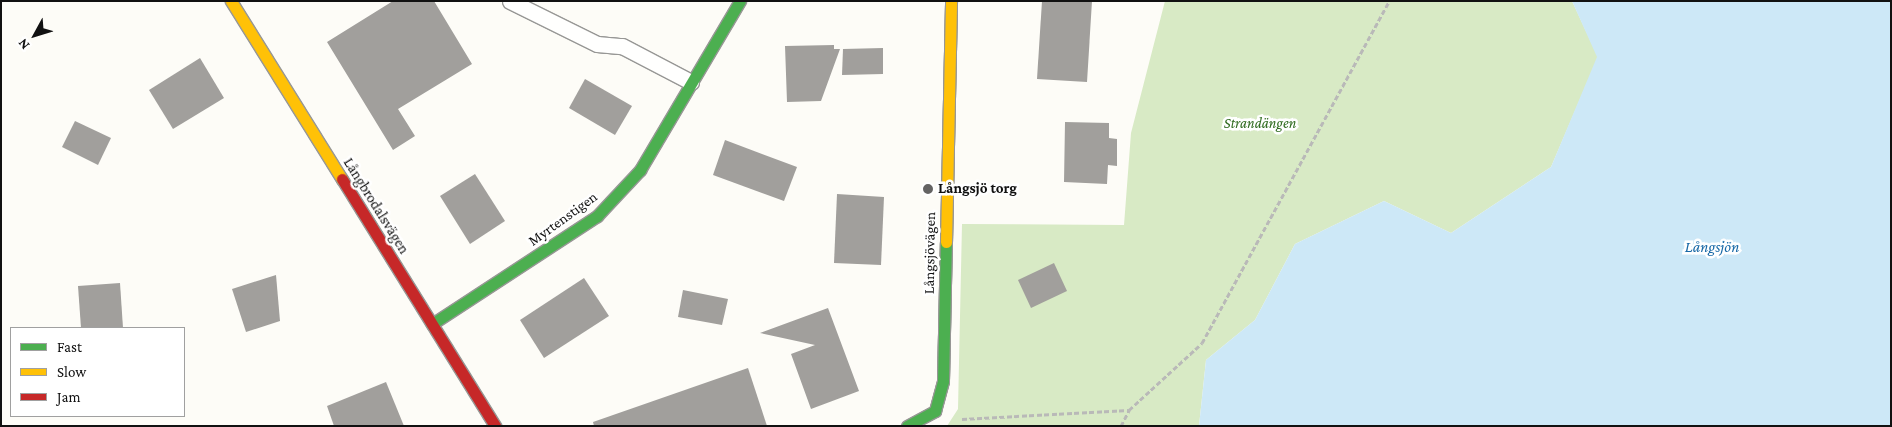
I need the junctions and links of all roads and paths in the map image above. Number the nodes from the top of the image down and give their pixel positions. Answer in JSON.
{"nodes":[{"id":1,"x":231,"y":1,"type":"edge"},
{"id":2,"x":510,"y":1,"type":"edge"},
{"id":3,"x":740,"y":1,"type":"edge"},
{"id":4,"x":951,"y":1,"type":"edge"},
{"id":5,"x":1389,"y":1,"type":"edge"},
{"id":6,"x":691,"y":82,"type":"junction"},
{"id":7,"x":432,"y":324,"type":"junction"},
{"id":8,"x":1128,"y":410,"type":"junction"},
{"id":9,"x":956,"y":420,"type":"dead end"},
{"id":10,"x":495,"y":426,"type":"edge"},
{"id":11,"x":907,"y":426,"type":"edge"},
{"id":12,"x":1121,"y":426,"type":"edge"}],
"edges":[{"from":1,"to":7,"type":"street","name":"Långbrodalsvägen"},
{"from":2,"to":6,"type":"lane"},
{"from":3,"to":6,"type":"street","name":"Myrtenstigen"},
{"from":4,"to":11,"type":"street","name":"Långsjövägen"},
{"from":5,"to":8,"type":"path"},
{"from":6,"to":7,"type":"street","name":"Myrtenstigen"},
{"from":7,"to":10,"type":"street","name":"Långbrodalsvägen"},
{"from":8,"to":9,"type":"path"},
{"from":8,"to":12,"type":"path"}]}
